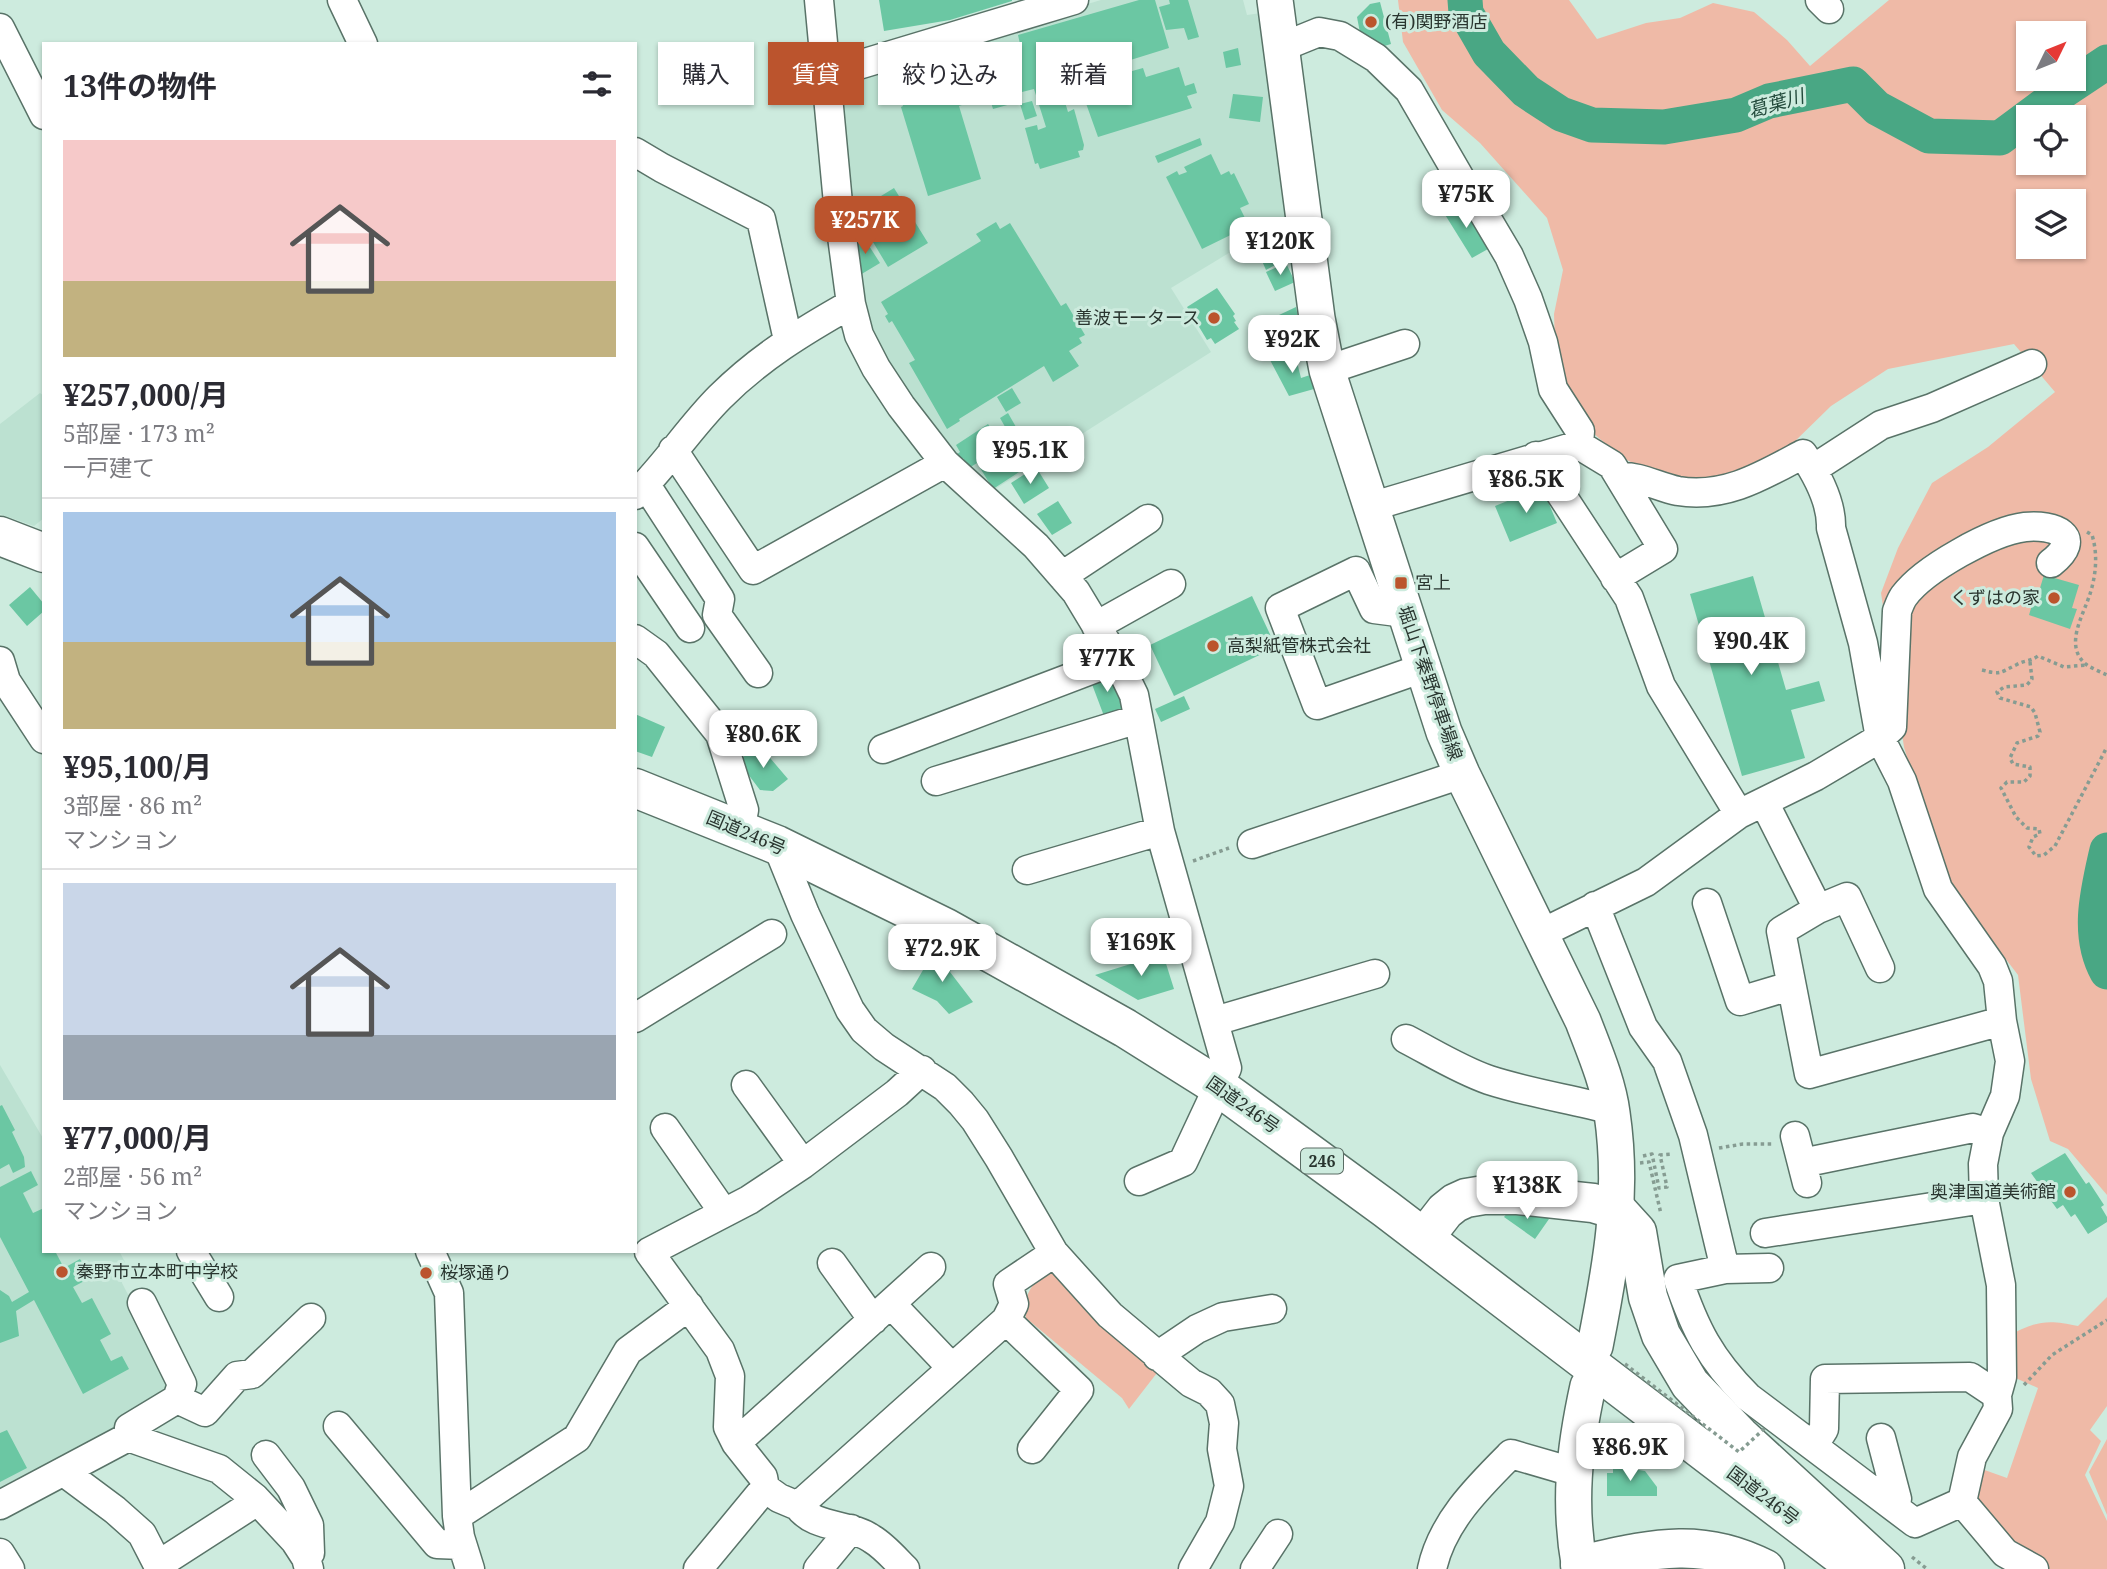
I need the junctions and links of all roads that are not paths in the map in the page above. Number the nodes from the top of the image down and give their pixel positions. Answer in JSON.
{"nodes":[{"id":1,"x":342,"y":0,"type":"edge"},
{"id":2,"x":819,"y":0,"type":"edge"},
{"id":3,"x":1074,"y":0,"type":"edge"},
{"id":4,"x":1280,"y":3,"type":"edge"},
{"id":5,"x":0,"y":28,"type":"edge"},
{"id":6,"x":362,"y":42,"type":"edge"},
{"id":7,"x":822,"y":42,"type":"edge"},
{"id":8,"x":1282,"y":47,"type":"junction"},
{"id":9,"x":864,"y":63,"type":"edge"},
{"id":10,"x":828,"y":105,"type":"edge"},
{"id":11,"x":42,"y":111,"type":"edge"},
{"id":12,"x":637,"y":153,"type":"edge"},
{"id":13,"x":851,"y":304,"type":"junction"},
{"id":14,"x":789,"y":340,"type":"junction"},
{"id":15,"x":1405,"y":344,"type":"dead end"},
{"id":16,"x":2032,"y":364,"type":"dead end"},
{"id":17,"x":1327,"y":370,"type":"junction"},
{"id":18,"x":1579,"y":445,"type":"junction"},
{"id":19,"x":673,"y":450,"type":"junction"},
{"id":20,"x":1536,"y":456,"type":"junction"},
{"id":21,"x":945,"y":463,"type":"junction"},
{"id":22,"x":1813,"y":470,"type":"junction"},
{"id":23,"x":1620,"y":477,"type":"junction"},
{"id":24,"x":640,"y":490,"type":"edge"},
{"id":25,"x":1370,"y":508,"type":"junction"},
{"id":26,"x":1147,"y":519,"type":"dead end"},
{"id":27,"x":637,"y":550,"type":"edge"},
{"id":28,"x":2051,"y":563,"type":"dead end"},
{"id":29,"x":1062,"y":576,"type":"junction"},
{"id":30,"x":1615,"y":578,"type":"junction"},
{"id":31,"x":1171,"y":584,"type":"dead end"},
{"id":32,"x":1405,"y":612,"type":"junction"},
{"id":33,"x":718,"y":615,"type":"junction"},
{"id":34,"x":1096,"y":626,"type":"junction"},
{"id":35,"x":690,"y":628,"type":"junction"},
{"id":36,"x":646,"y":647,"type":"edge"},
{"id":37,"x":1117,"y":660,"type":"junction"},
{"id":38,"x":0,"y":661,"type":"edge"},
{"id":39,"x":1423,"y":667,"type":"junction"},
{"id":40,"x":758,"y":673,"type":"dead end"},
{"id":41,"x":1138,"y":719,"type":"junction"},
{"id":42,"x":42,"y":736,"type":"edge"},
{"id":43,"x":1880,"y":738,"type":"junction"},
{"id":44,"x":883,"y":749,"type":"dead end"},
{"id":45,"x":1462,"y":774,"type":"junction"},
{"id":46,"x":936,"y":781,"type":"dead end"},
{"id":47,"x":637,"y":789,"type":"edge"},
{"id":48,"x":1751,"y":808,"type":"junction"},
{"id":49,"x":740,"y":829,"type":"junction"},
{"id":50,"x":1160,"y":831,"type":"junction"},
{"id":51,"x":1245,"y":844,"type":"road end"},
{"id":52,"x":777,"y":845,"type":"junction"},
{"id":53,"x":1027,"y":870,"type":"dead end"},
{"id":54,"x":1707,"y":904,"type":"dead end"},
{"id":55,"x":1595,"y":906,"type":"junction"},
{"id":56,"x":1818,"y":909,"type":"junction"},
{"id":57,"x":772,"y":934,"type":"dead end"},
{"id":58,"x":1540,"y":934,"type":"junction"},
{"id":59,"x":1880,"y":968,"type":"dead end"},
{"id":60,"x":1375,"y":974,"type":"dead end"},
{"id":61,"x":1790,"y":986,"type":"junction"},
{"id":62,"x":637,"y":1016,"type":"edge"},
{"id":63,"x":2002,"y":1020,"type":"junction"},
{"id":64,"x":1215,"y":1021,"type":"junction"},
{"id":65,"x":1406,"y":1039,"type":"dead end"},
{"id":66,"x":922,"y":1070,"type":"junction"},
{"id":67,"x":746,"y":1085,"type":"dead end"},
{"id":68,"x":1219,"y":1087,"type":"junction"},
{"id":69,"x":1612,"y":1110,"type":"junction"},
{"id":70,"x":665,"y":1128,"type":"dead end"},
{"id":71,"x":1989,"y":1133,"type":"junction"},
{"id":72,"x":1795,"y":1136,"type":"road end"},
{"id":73,"x":803,"y":1164,"type":"junction"},
{"id":74,"x":1139,"y":1181,"type":"dead end"},
{"id":75,"x":1984,"y":1199,"type":"junction"},
{"id":76,"x":1618,"y":1210,"type":"junction"},
{"id":77,"x":724,"y":1213,"type":"junction"},
{"id":78,"x":1765,"y":1233,"type":"dead end"},
{"id":79,"x":1424,"y":1237,"type":"junction"},
{"id":80,"x":192,"y":1253,"type":"edge"},
{"id":81,"x":1054,"y":1254,"type":"junction"},
{"id":82,"x":439,"y":1256,"type":"edge"},
{"id":83,"x":832,"y":1263,"type":"dead end"},
{"id":84,"x":931,"y":1267,"type":"dead end"},
{"id":85,"x":1769,"y":1268,"type":"dead end"},
{"id":86,"x":1725,"y":1269,"type":"junction"},
{"id":87,"x":219,"y":1297,"type":"dead end"},
{"id":88,"x":142,"y":1303,"type":"dead end"},
{"id":89,"x":689,"y":1306,"type":"junction"},
{"id":90,"x":1272,"y":1309,"type":"dead end"},
{"id":91,"x":882,"y":1312,"type":"junction"},
{"id":92,"x":311,"y":1318,"type":"dead end"},
{"id":93,"x":1006,"y":1320,"type":"junction"},
{"id":94,"x":1595,"y":1346,"type":"dead end"},
{"id":95,"x":1157,"y":1356,"type":"junction"},
{"id":96,"x":951,"y":1367,"type":"junction"},
{"id":97,"x":1588,"y":1386,"type":"dead end"},
{"id":98,"x":1997,"y":1395,"type":"junction"},
{"id":99,"x":177,"y":1399,"type":"junction"},
{"id":100,"x":338,"y":1426,"type":"dead end"},
{"id":101,"x":128,"y":1437,"type":"junction"},
{"id":102,"x":1881,"y":1438,"type":"dead end"},
{"id":103,"x":736,"y":1443,"type":"junction"},
{"id":104,"x":1814,"y":1445,"type":"junction"},
{"id":105,"x":1031,"y":1449,"type":"dead end"},
{"id":106,"x":266,"y":1455,"type":"dead end"},
{"id":107,"x":64,"y":1472,"type":"junction"},
{"id":108,"x":1573,"y":1472,"type":"junction"},
{"id":109,"x":1889,"y":1472,"type":"junction"},
{"id":110,"x":1864,"y":1483,"type":"junction"},
{"id":111,"x":765,"y":1488,"type":"junction"},
{"id":112,"x":255,"y":1498,"type":"junction"},
{"id":113,"x":1962,"y":1502,"type":"junction"},
{"id":114,"x":1894,"y":1505,"type":"junction"},
{"id":115,"x":0,"y":1506,"type":"edge"},
{"id":116,"x":798,"y":1506,"type":"junction"},
{"id":117,"x":457,"y":1516,"type":"junction"},
{"id":118,"x":851,"y":1529,"type":"junction"},
{"id":119,"x":1278,"y":1534,"type":"dead end"},
{"id":120,"x":0,"y":1553,"type":"edge"},
{"id":121,"x":466,"y":1557,"type":"edge"},
{"id":122,"x":307,"y":1564,"type":"edge"},
{"id":123,"x":159,"y":1567,"type":"edge"},
{"id":124,"x":1580,"y":1567,"type":"edge"},
{"id":125,"x":10,"y":1569,"type":"edge"},
{"id":126,"x":698,"y":1569,"type":"edge"},
{"id":127,"x":818,"y":1569,"type":"edge"},
{"id":128,"x":905,"y":1569,"type":"edge"},
{"id":129,"x":1193,"y":1569,"type":"edge"},
{"id":130,"x":1255,"y":1569,"type":"edge"},
{"id":131,"x":1432,"y":1569,"type":"edge"},
{"id":132,"x":1765,"y":1569,"type":"edge"},
{"id":133,"x":1858,"y":1569,"type":"edge"},
{"id":134,"x":1885,"y":1569,"type":"edge"},
{"id":135,"x":2034,"y":1569,"type":"edge"}],
"edges":[{"from":1,"to":6,"type":"street"},
{"from":2,"to":7,"type":"street"},
{"from":3,"to":9,"type":"street"},
{"from":4,"to":8,"type":"main road","name":"堀山下秦野停車場線"},
{"from":5,"to":11,"type":"street"},
{"from":8,"to":17,"type":"main road","name":"堀山下秦野停車場線"},
{"from":8,"to":18,"type":"street"},
{"from":10,"to":13,"type":"street"},
{"from":12,"to":14,"type":"street"},
{"from":13,"to":14,"type":"street"},
{"from":13,"to":21,"type":"street"},
{"from":14,"to":19,"type":"street"},
{"from":15,"to":17,"type":"street"},
{"from":16,"to":22,"type":"street"},
{"from":17,"to":25,"type":"main road","name":"堀山下秦野停車場線"},
{"from":18,"to":20,"type":"street"},
{"from":18,"to":23,"type":"street"},
{"from":19,"to":21,"type":"street"},
{"from":19,"to":24,"type":"street"},
{"from":20,"to":25,"type":"street"},
{"from":20,"to":30,"type":"street"},
{"from":21,"to":29,"type":"street"},
{"from":22,"to":23,"type":"street"},
{"from":22,"to":43,"type":"street"},
{"from":23,"to":30,"type":"street"},
{"from":24,"to":33,"type":"street"},
{"from":25,"to":32,"type":"main road","name":"堀山下秦野停車場線"},
{"from":26,"to":29,"type":"street"},
{"from":27,"to":35,"type":"street"},
{"from":28,"to":43,"type":"street"},
{"from":29,"to":34,"type":"street"},
{"from":30,"to":48,"type":"street"},
{"from":31,"to":34,"type":"street"},
{"from":32,"to":39,"type":"main road","name":"堀山下秦野停車場線"},
{"from":32,"to":39,"type":"street"},
{"from":33,"to":35,"type":"street"},
{"from":33,"to":40,"type":"street"},
{"from":34,"to":37,"type":"street"},
{"from":35,"to":36,"type":"street"},
{"from":36,"to":49,"type":"street"},
{"from":37,"to":41,"type":"street"},
{"from":37,"to":44,"type":"street"},
{"from":38,"to":42,"type":"street"},
{"from":39,"to":45,"type":"main road","name":"堀山下秦野停車場線"},
{"from":41,"to":46,"type":"street"},
{"from":41,"to":50,"type":"street"},
{"from":43,"to":48,"type":"street"},
{"from":43,"to":63,"type":"street"},
{"from":45,"to":51,"type":"street"},
{"from":45,"to":58,"type":"main road","name":"堀山下秦野停車場線"},
{"from":47,"to":49,"type":"highway","name":"国道246号","number":"246"},
{"from":48,"to":55,"type":"street"},
{"from":48,"to":56,"type":"street"},
{"from":49,"to":52,"type":"highway","name":"国道246号","number":"246"},
{"from":50,"to":53,"type":"street"},
{"from":50,"to":64,"type":"street"},
{"from":52,"to":66,"type":"street"},
{"from":52,"to":68,"type":"highway","name":"国道246号","number":"246"},
{"from":54,"to":61,"type":"street"},
{"from":55,"to":58,"type":"street"},
{"from":55,"to":86,"type":"street"},
{"from":56,"to":59,"type":"street"},
{"from":56,"to":61,"type":"street"},
{"from":57,"to":62,"type":"street"},
{"from":58,"to":69,"type":"main road","name":"堀山下秦野停車場線"},
{"from":60,"to":64,"type":"street"},
{"from":61,"to":63,"type":"street"},
{"from":63,"to":71,"type":"street"},
{"from":64,"to":68,"type":"street"},
{"from":65,"to":69,"type":"street"},
{"from":66,"to":73,"type":"street"},
{"from":66,"to":81,"type":"street"},
{"from":67,"to":73,"type":"street"},
{"from":68,"to":74,"type":"street"},
{"from":68,"to":79,"type":"highway","name":"国道246号","number":"246"},
{"from":69,"to":76,"type":"main road","name":"堀山下秦野停車場線"},
{"from":70,"to":77,"type":"street"},
{"from":71,"to":72,"type":"street"},
{"from":71,"to":75,"type":"street"},
{"from":73,"to":77,"type":"street"},
{"from":75,"to":78,"type":"street"},
{"from":75,"to":98,"type":"street"},
{"from":76,"to":79,"type":"highway"},
{"from":76,"to":94,"type":"main road","name":"堀山下秦野停車場線"},
{"from":76,"to":134,"type":"highway"},
{"from":77,"to":89,"type":"street"},
{"from":79,"to":133,"type":"highway","name":"国道246号","number":"246"},
{"from":80,"to":87,"type":"street"},
{"from":81,"to":93,"type":"street"},
{"from":81,"to":95,"type":"street"},
{"from":82,"to":117,"type":"street"},
{"from":83,"to":91,"type":"street"},
{"from":84,"to":91,"type":"street"},
{"from":85,"to":86,"type":"street"},
{"from":86,"to":104,"type":"street"},
{"from":88,"to":99,"type":"street"},
{"from":89,"to":103,"type":"street"},
{"from":89,"to":117,"type":"street"},
{"from":90,"to":95,"type":"street"},
{"from":91,"to":96,"type":"street"},
{"from":91,"to":103,"type":"street"},
{"from":92,"to":99,"type":"street"},
{"from":93,"to":96,"type":"street"},
{"from":93,"to":105,"type":"street"},
{"from":95,"to":129,"type":"street"},
{"from":96,"to":116,"type":"street"},
{"from":97,"to":108,"type":"main road"},
{"from":98,"to":104,"type":"street"},
{"from":98,"to":113,"type":"street"},
{"from":99,"to":101,"type":"street"},
{"from":100,"to":121,"type":"street"},
{"from":101,"to":107,"type":"street"},
{"from":101,"to":112,"type":"street"},
{"from":102,"to":109,"type":"street"},
{"from":103,"to":111,"type":"street"},
{"from":104,"to":110,"type":"street"},
{"from":106,"to":122,"type":"street"},
{"from":107,"to":115,"type":"street"},
{"from":107,"to":123,"type":"street"},
{"from":108,"to":124,"type":"main road"},
{"from":108,"to":131,"type":"street"},
{"from":109,"to":110,"type":"street"},
{"from":109,"to":114,"type":"street"},
{"from":110,"to":114,"type":"street"},
{"from":111,"to":116,"type":"street"},
{"from":111,"to":126,"type":"street"},
{"from":112,"to":122,"type":"street"},
{"from":112,"to":123,"type":"street"},
{"from":113,"to":114,"type":"street"},
{"from":113,"to":135,"type":"street"},
{"from":116,"to":118,"type":"street"},
{"from":117,"to":121,"type":"street"},
{"from":118,"to":127,"type":"street"},
{"from":118,"to":128,"type":"street"},
{"from":119,"to":130,"type":"street"},
{"from":120,"to":125,"type":"street"},
{"from":124,"to":132,"type":"highway"}]}
